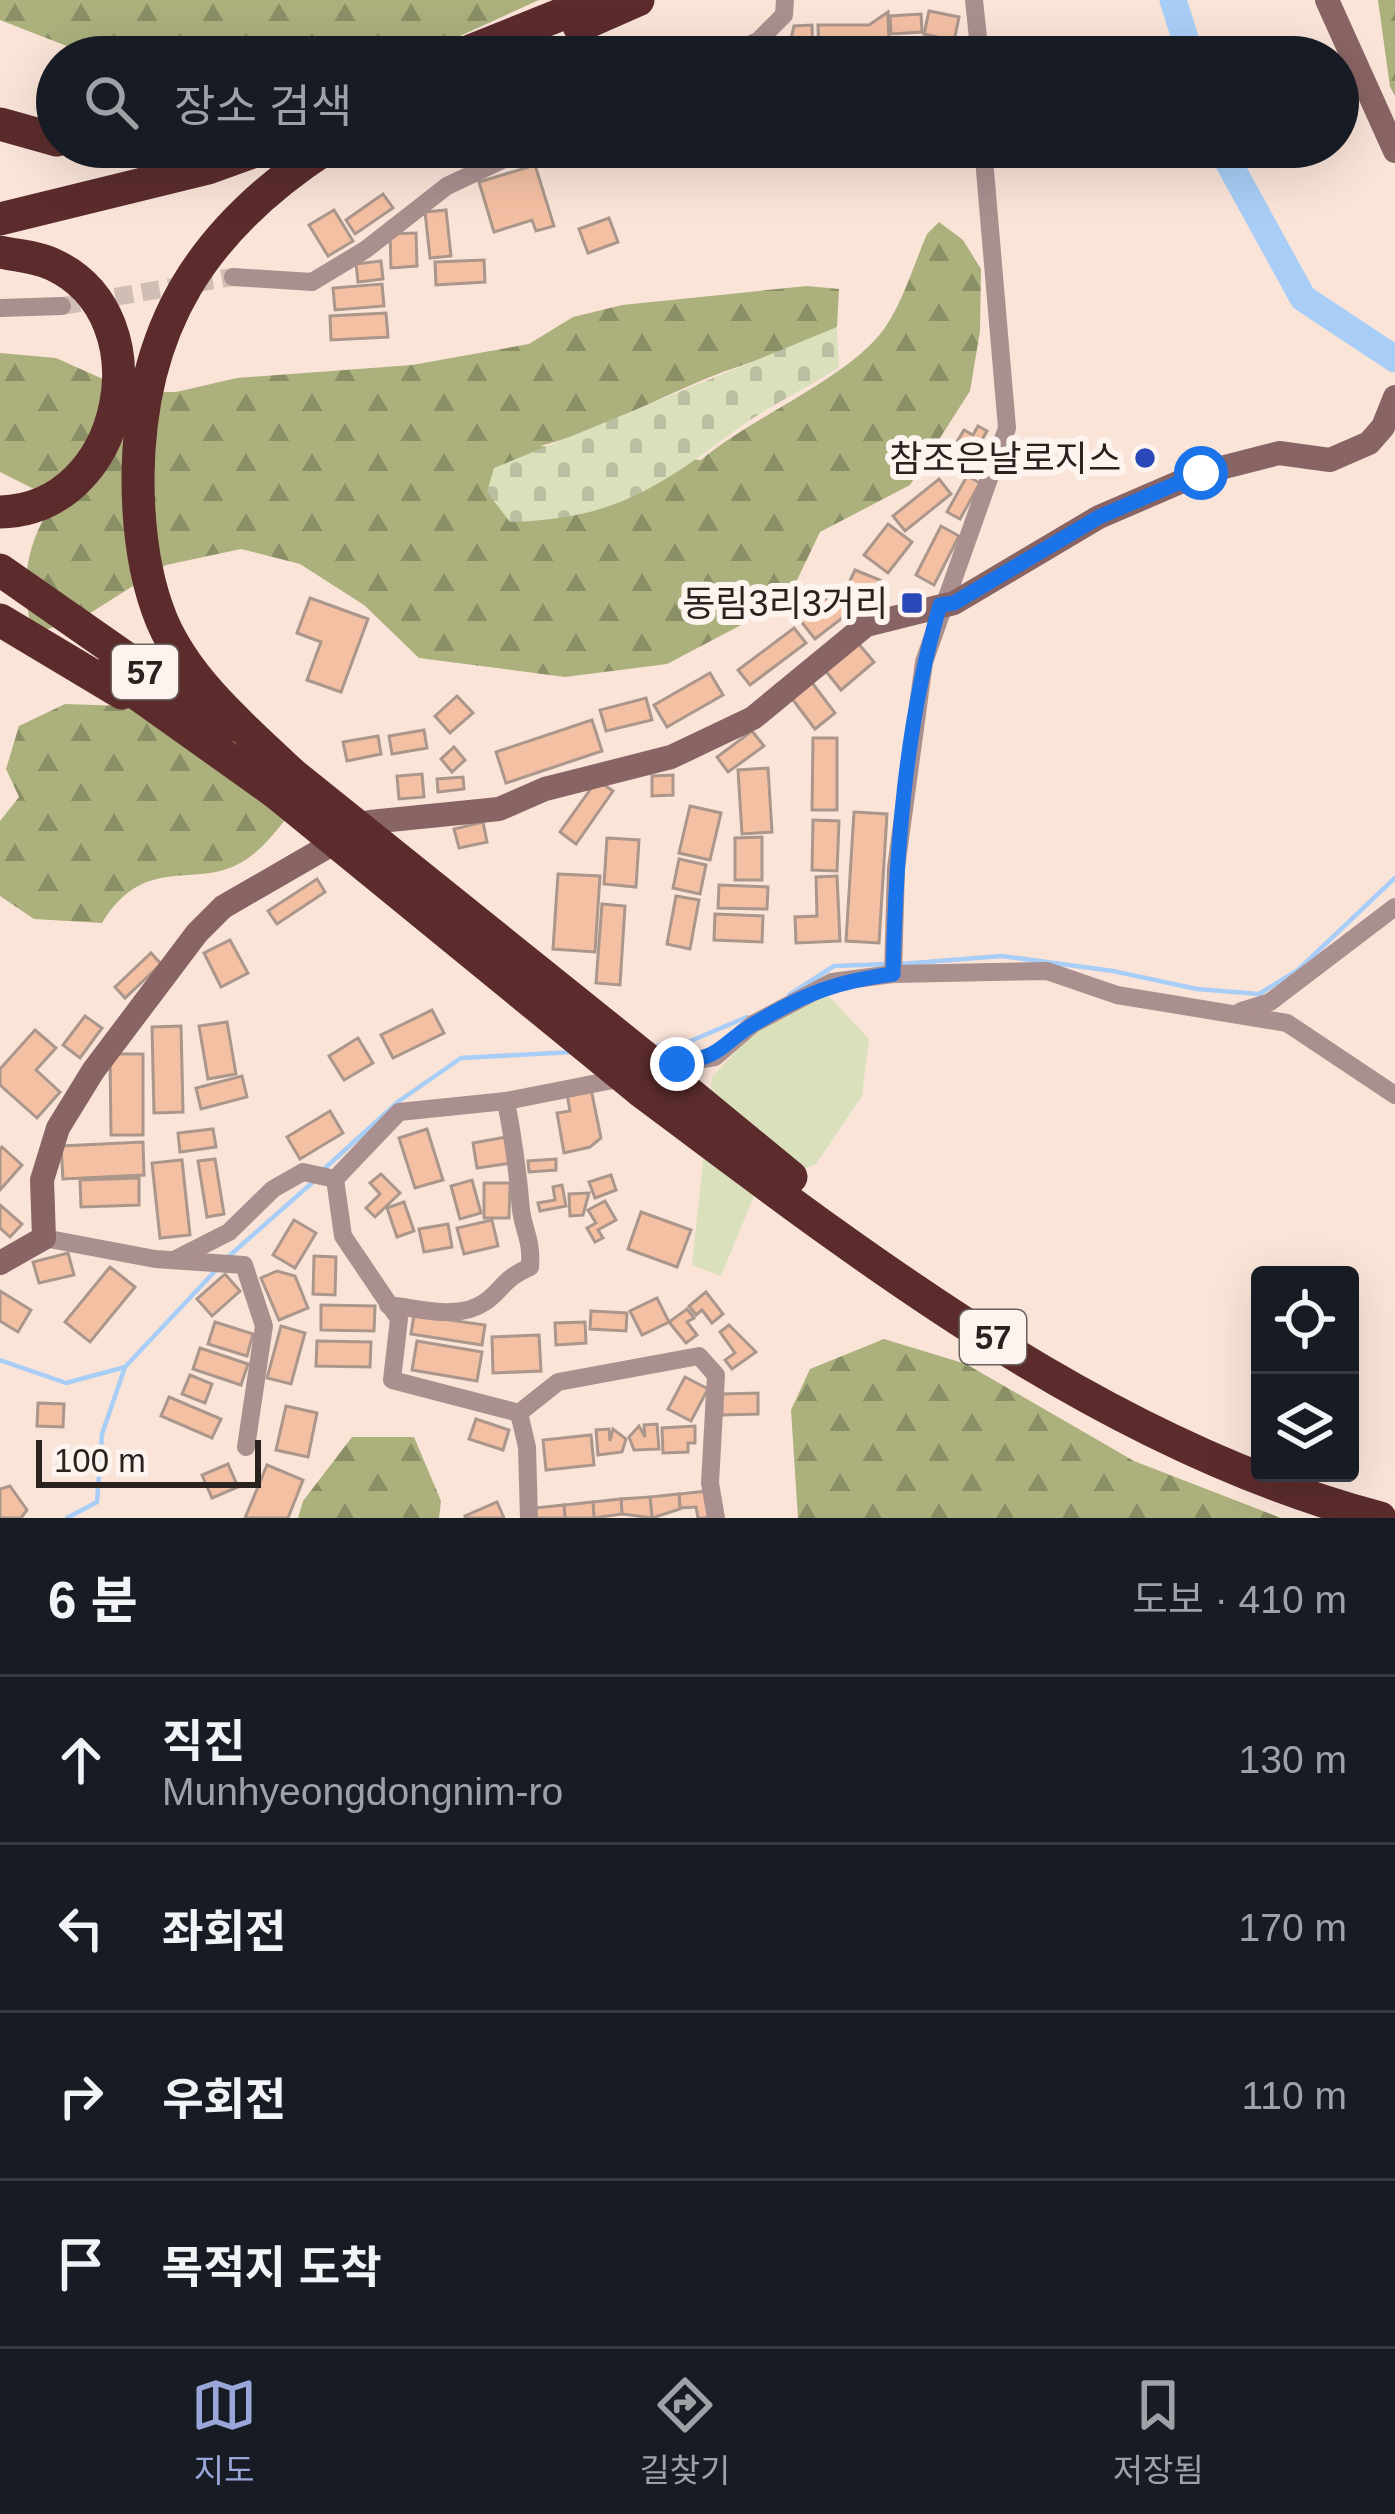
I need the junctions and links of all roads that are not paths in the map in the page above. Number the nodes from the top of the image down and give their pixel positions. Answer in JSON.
{"nodes":[{"id":1,"x":597,"y":0,"type":"edge"},
{"id":2,"x":638,"y":0,"type":"edge"},
{"id":3,"x":785,"y":0,"type":"edge"},
{"id":4,"x":974,"y":0,"type":"edge"},
{"id":5,"x":1327,"y":0,"type":"edge"},
{"id":6,"x":507,"y":36,"type":"edge"},
{"id":7,"x":556,"y":36,"type":"edge"},
{"id":8,"x":763,"y":36,"type":"edge"},
{"id":9,"x":978,"y":36,"type":"edge"},
{"id":10,"x":1343,"y":36,"type":"edge"},
{"id":11,"x":1359,"y":71,"type":"edge"},
{"id":12,"x":0,"y":124,"type":"edge"},
{"id":13,"x":36,"y":134,"type":"edge"},
{"id":14,"x":1395,"y":151,"type":"edge"},
{"id":15,"x":127,"y":168,"type":"edge"},
{"id":16,"x":208,"y":168,"type":"edge"},
{"id":17,"x":300,"y":168,"type":"edge"},
{"id":18,"x":485,"y":168,"type":"edge"},
{"id":19,"x":985,"y":168,"type":"edge"},
{"id":20,"x":0,"y":200,"type":"edge"},
{"id":21,"x":0,"y":219,"type":"edge"},
{"id":22,"x":0,"y":252,"type":"edge"},
{"id":23,"x":233,"y":277,"type":"tunnel mouth"},
{"id":24,"x":62,"y":306,"type":"tunnel mouth"},
{"id":25,"x":0,"y":308,"type":"edge"},
{"id":26,"x":1393,"y":404,"type":"edge"},
{"id":27,"x":0,"y":512,"type":"edge"},
{"id":28,"x":0,"y":570,"type":"edge"},
{"id":29,"x":0,"y":593,"type":"edge"},
{"id":30,"x":940,"y":605,"type":"junction"},
{"id":31,"x":0,"y":620,"type":"edge"},
{"id":32,"x":198,"y":738,"type":"junction"},
{"id":33,"x":283,"y":782,"type":"junction"},
{"id":34,"x":1395,"y":908,"type":"edge"},
{"id":35,"x":893,"y":964,"type":"junction"},
{"id":36,"x":1238,"y":1012,"type":"junction"},
{"id":37,"x":654,"y":1083,"type":"junction"},
{"id":38,"x":1395,"y":1095,"type":"edge"},
{"id":39,"x":506,"y":1101,"type":"junction"},
{"id":40,"x":332,"y":1178,"type":"junction"},
{"id":41,"x":44,"y":1238,"type":"junction"},
{"id":42,"x":174,"y":1260,"type":"junction"},
{"id":43,"x":0,"y":1263,"type":"edge"},
{"id":44,"x":388,"y":1305,"type":"junction"},
{"id":45,"x":519,"y":1413,"type":"junction"},
{"id":46,"x":246,"y":1447,"type":"dead end"},
{"id":47,"x":1251,"y":1452,"type":"edge"},
{"id":48,"x":1331,"y":1482,"type":"edge"},
{"id":49,"x":1395,"y":1501,"type":"edge"},
{"id":50,"x":530,"y":1518,"type":"edge"},
{"id":51,"x":716,"y":1518,"type":"edge"},
{"id":52,"x":1380,"y":1518,"type":"edge"}],
"edges":[{"from":1,"to":6,"type":"highway"},
{"from":2,"to":7,"type":"highway"},
{"from":3,"to":8,"type":"street"},
{"from":4,"to":9,"type":"street"},
{"from":5,"to":10,"type":"street"},
{"from":11,"to":14,"type":"street"},
{"from":12,"to":13,"type":"highway"},
{"from":15,"to":20,"type":"highway"},
{"from":16,"to":21,"type":"highway"},
{"from":17,"to":33,"type":"highway"},
{"from":18,"to":23,"type":"street"},
{"from":19,"to":30,"type":"street"},
{"from":22,"to":27,"type":"highway"},
{"from":24,"to":25,"type":"street"},
{"from":26,"to":30,"type":"street"},
{"from":28,"to":33,"type":"highway","number":"57"},
{"from":29,"to":32,"type":"highway","number":"57"},
{"from":30,"to":35,"type":"street"},
{"from":30,"to":41,"type":"street"},
{"from":31,"to":32,"type":"highway"},
{"from":32,"to":33,"type":"highway","number":"57"},
{"from":33,"to":37,"type":"highway","number":"57","bridge":true},
{"from":34,"to":36,"type":"street"},
{"from":35,"to":36,"type":"street"},
{"from":35,"to":39,"type":"street"},
{"from":36,"to":38,"type":"street"},
{"from":37,"to":47,"type":"highway","number":"57"},
{"from":37,"to":52,"type":"highway","number":"57"},
{"from":39,"to":40,"type":"street"},
{"from":39,"to":44,"type":"street"},
{"from":40,"to":42,"type":"street"},
{"from":40,"to":44,"type":"street"},
{"from":41,"to":42,"type":"street"},
{"from":41,"to":43,"type":"street"},
{"from":42,"to":46,"type":"street"},
{"from":44,"to":45,"type":"street"},
{"from":45,"to":50,"type":"street"},
{"from":45,"to":51,"type":"street"},
{"from":48,"to":49,"type":"highway"}]}
